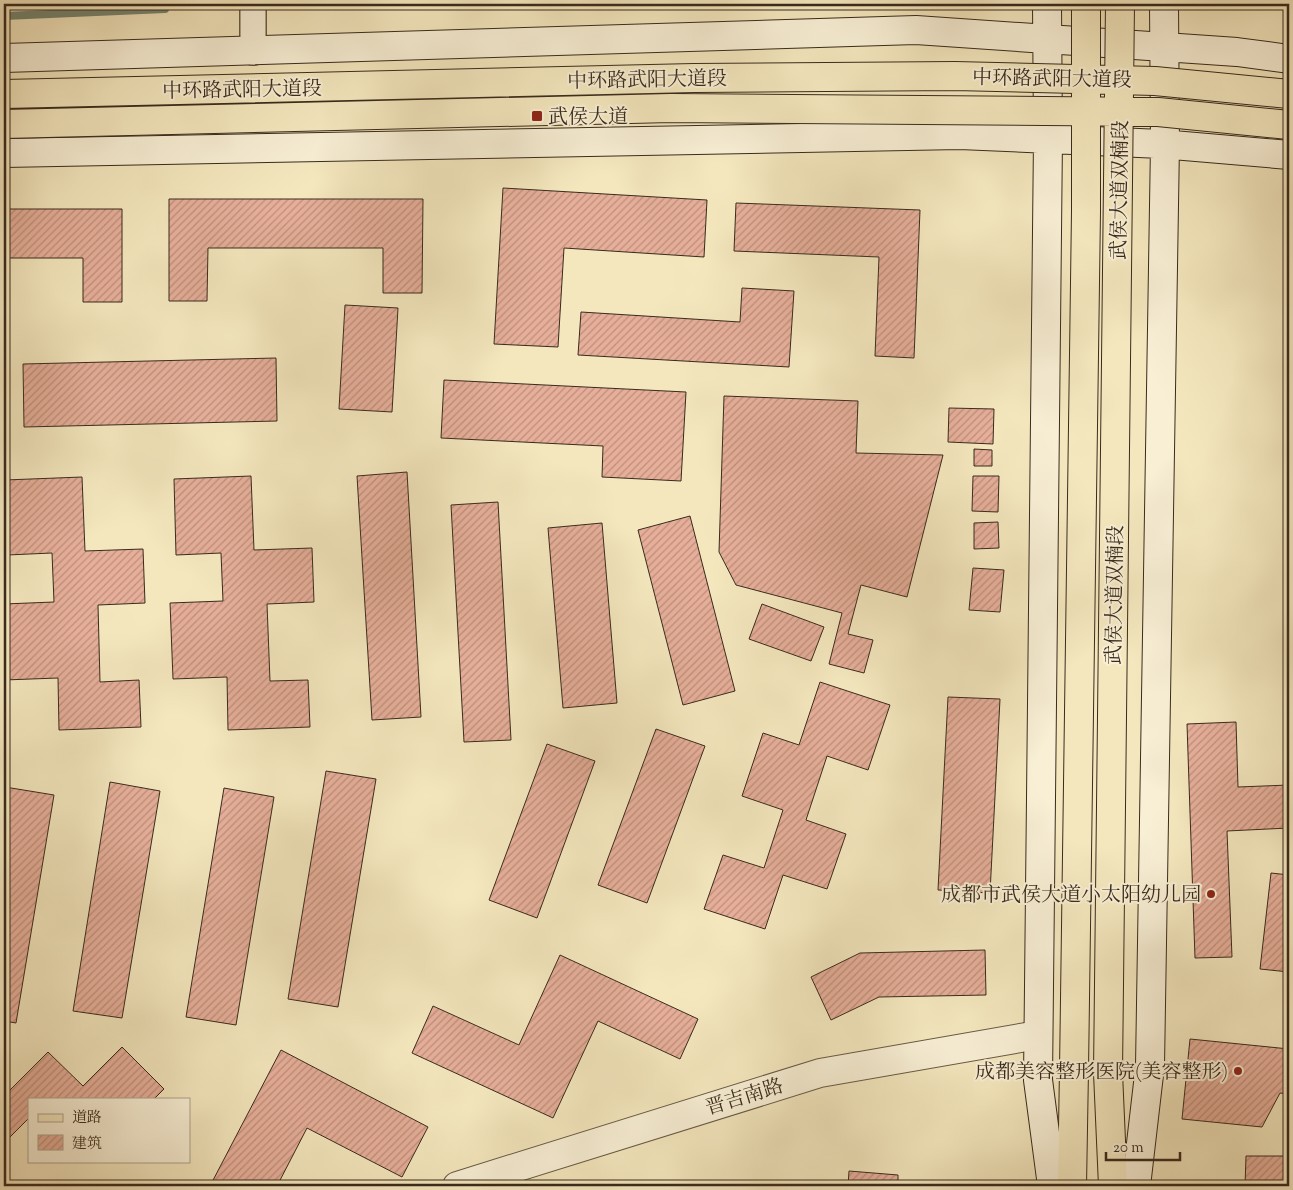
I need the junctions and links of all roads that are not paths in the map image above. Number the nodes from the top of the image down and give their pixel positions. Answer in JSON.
{"nodes":[{"id":1,"x":253,"y":4,"type":"edge"},
{"id":2,"x":1047,"y":4,"type":"edge"},
{"id":3,"x":1086,"y":4,"type":"edge"},
{"id":4,"x":1120,"y":4,"type":"edge"},
{"id":5,"x":1164,"y":4,"type":"edge"},
{"id":6,"x":1048,"y":40,"type":"junction"},
{"id":7,"x":1165,"y":48,"type":"junction"},
{"id":8,"x":253,"y":52,"type":"junction"},
{"id":9,"x":4,"y":58,"type":"edge"},
{"id":10,"x":1289,"y":59,"type":"edge"},
{"id":11,"x":4,"y":94,"type":"edge"},
{"id":12,"x":1289,"y":94,"type":"edge"},
{"id":13,"x":4,"y":124,"type":"edge"},
{"id":14,"x":1289,"y":125,"type":"edge"},
{"id":15,"x":1048,"y":138,"type":"junction"},
{"id":16,"x":1165,"y":144,"type":"junction"},
{"id":17,"x":4,"y":153,"type":"edge"},
{"id":18,"x":1289,"y":155,"type":"edge"},
{"id":19,"x":1038,"y":1035,"type":"junction"},
{"id":20,"x":457,"y":1186,"type":"edge"},
{"id":21,"x":1052,"y":1186,"type":"edge"},
{"id":22,"x":1072,"y":1186,"type":"edge"},
{"id":23,"x":1113,"y":1186,"type":"edge"},
{"id":24,"x":1136,"y":1186,"type":"edge"}],
"edges":[{"from":1,"to":8,"type":"street"},
{"from":2,"to":6,"type":"main road"},
{"from":3,"to":22,"type":"main road","name":"武侯大道双楠段","bridge":true},
{"from":4,"to":23,"type":"main road","name":"武侯大道双楠段","bridge":true},
{"from":5,"to":7,"type":"main road"},
{"from":6,"to":7,"type":"main road"},
{"from":6,"to":8,"type":"main road"},
{"from":6,"to":15,"type":"main road"},
{"from":7,"to":10,"type":"main road"},
{"from":7,"to":16,"type":"main road"},
{"from":8,"to":9,"type":"main road"},
{"from":11,"to":12,"type":"main road","name":"中环路武阳大道段","bridge":true},
{"from":13,"to":14,"type":"main road","name":"中环路武阳大道段","bridge":true},
{"from":15,"to":16,"type":"main road"},
{"from":15,"to":17,"type":"main road"},
{"from":15,"to":19,"type":"main road"},
{"from":16,"to":18,"type":"main road"},
{"from":16,"to":24,"type":"main road"},
{"from":19,"to":20,"type":"main road","name":"晋吉南路"},
{"from":19,"to":21,"type":"main road"}]}
